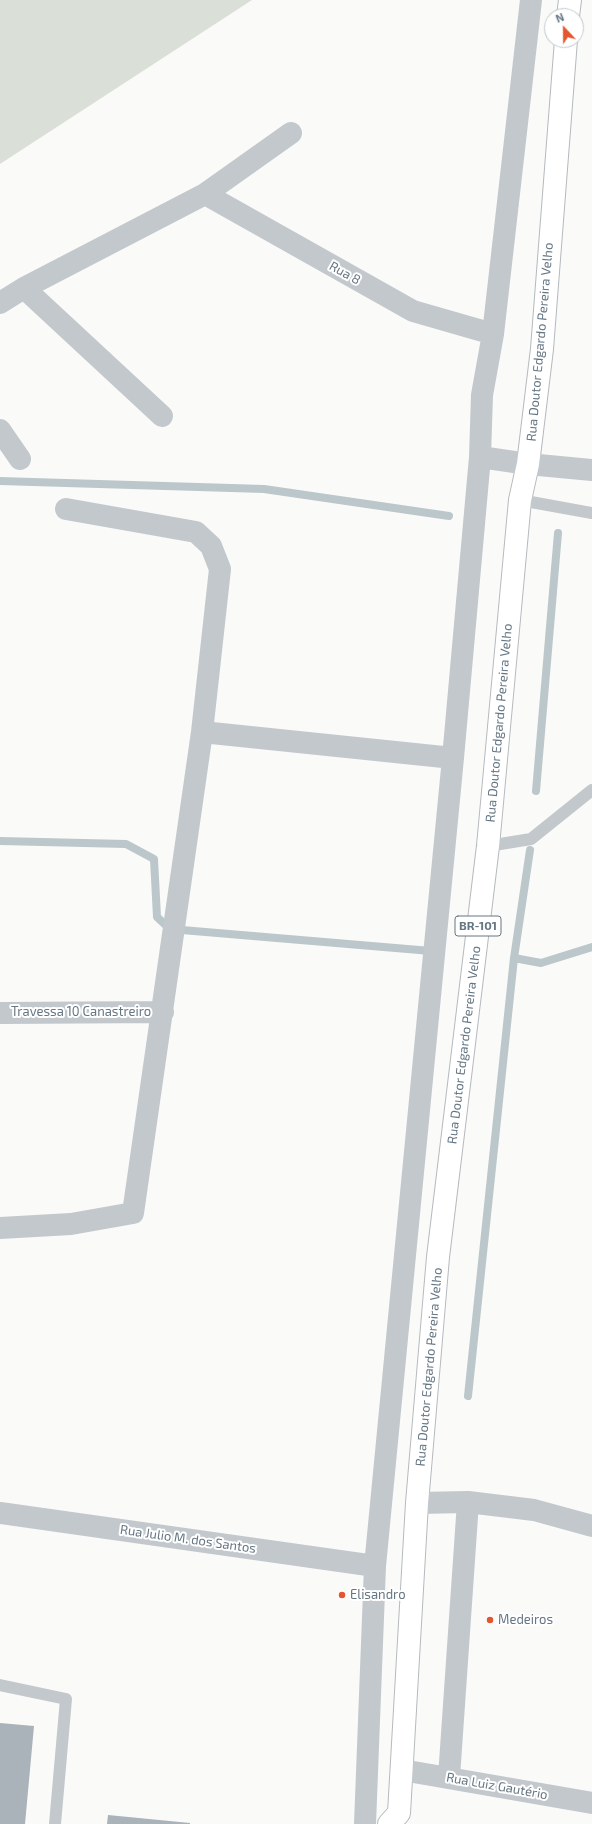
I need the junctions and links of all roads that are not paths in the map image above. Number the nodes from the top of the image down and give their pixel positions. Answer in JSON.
{"nodes":[{"id":1,"x":531,"y":0,"type":"edge"},
{"id":2,"x":565,"y":48,"type":"edge"},
{"id":3,"x":291,"y":133,"type":"dead end"},
{"id":4,"x":205,"y":194,"type":"junction"},
{"id":5,"x":24,"y":288,"type":"junction"},
{"id":6,"x":0,"y":303,"type":"edge"},
{"id":7,"x":493,"y":334,"type":"junction"},
{"id":8,"x":162,"y":416,"type":"dead end"},
{"id":9,"x":0,"y":430,"type":"edge"},
{"id":10,"x":480,"y":456,"type":"junction"},
{"id":11,"x":20,"y":459,"type":"dead end"},
{"id":12,"x":528,"y":464,"type":"junction"},
{"id":13,"x":592,"y":470,"type":"edge"},
{"id":14,"x":520,"y":500,"type":"junction"},
{"id":15,"x":66,"y":509,"type":"dead end"},
{"id":16,"x":592,"y":513,"type":"edge"},
{"id":17,"x":202,"y":732,"type":"junction"},
{"id":18,"x":453,"y":758,"type":"junction"},
{"id":19,"x":592,"y":790,"type":"edge"},
{"id":20,"x":488,"y":846,"type":"junction"},
{"id":21,"x":163,"y":1012,"type":"junction"},
{"id":22,"x":0,"y":1013,"type":"edge"},
{"id":23,"x":0,"y":1228,"type":"edge"},
{"id":24,"x":468,"y":1502,"type":"junction"},
{"id":25,"x":417,"y":1503,"type":"junction"},
{"id":26,"x":0,"y":1514,"type":"edge"},
{"id":27,"x":592,"y":1526,"type":"edge"},
{"id":28,"x":375,"y":1566,"type":"junction"},
{"id":29,"x":0,"y":1685,"type":"edge"},
{"id":30,"x":402,"y":1770,"type":"junction"},
{"id":31,"x":449,"y":1777,"type":"junction"},
{"id":32,"x":592,"y":1803,"type":"edge"},
{"id":33,"x":398,"y":1820,"type":"edge"},
{"id":34,"x":55,"y":1824,"type":"edge"},
{"id":35,"x":365,"y":1824,"type":"edge"}],
"edges":[{"from":1,"to":7,"type":"street"},
{"from":2,"to":12,"type":"main road","name":"Rua Doutor Edgardo Pereira Velho","number":"BR-101"},
{"from":3,"to":4,"type":"street"},
{"from":4,"to":5,"type":"street"},
{"from":4,"to":7,"type":"street","name":"Rua 8"},
{"from":5,"to":6,"type":"street"},
{"from":5,"to":8,"type":"street"},
{"from":7,"to":10,"type":"street"},
{"from":9,"to":11,"type":"street"},
{"from":10,"to":12,"type":"street"},
{"from":10,"to":18,"type":"street"},
{"from":12,"to":13,"type":"street"},
{"from":12,"to":14,"type":"main road","name":"Rua Doutor Edgardo Pereira Velho","number":"BR-101"},
{"from":14,"to":16,"type":"lane"},
{"from":14,"to":20,"type":"main road","name":"Rua Doutor Edgardo Pereira Velho","number":"BR-101"},
{"from":15,"to":17,"type":"street"},
{"from":17,"to":18,"type":"street"},
{"from":17,"to":21,"type":"street"},
{"from":18,"to":28,"type":"street"},
{"from":19,"to":20,"type":"lane"},
{"from":20,"to":25,"type":"main road","name":"Rua Doutor Edgardo Pereira Velho","number":"BR-101"},
{"from":21,"to":22,"type":"street","name":"Travessa 10 Canastreiro"},
{"from":21,"to":23,"type":"street"},
{"from":24,"to":25,"type":"street"},
{"from":24,"to":27,"type":"street"},
{"from":24,"to":31,"type":"street"},
{"from":25,"to":30,"type":"main road","name":"Rua Doutor Edgardo Pereira Velho","number":"BR-101"},
{"from":26,"to":28,"type":"street","name":"Rua Julio M. dos Santos"},
{"from":28,"to":35,"type":"street"},
{"from":29,"to":34,"type":"lane"},
{"from":30,"to":31,"type":"street","name":"Rua Luiz Gautério"},
{"from":30,"to":33,"type":"main road","name":"Rua Doutor Edgardo Pereira Velho","number":"BR-101"},
{"from":31,"to":32,"type":"street","name":"Rua Luiz Gautério"}]}
